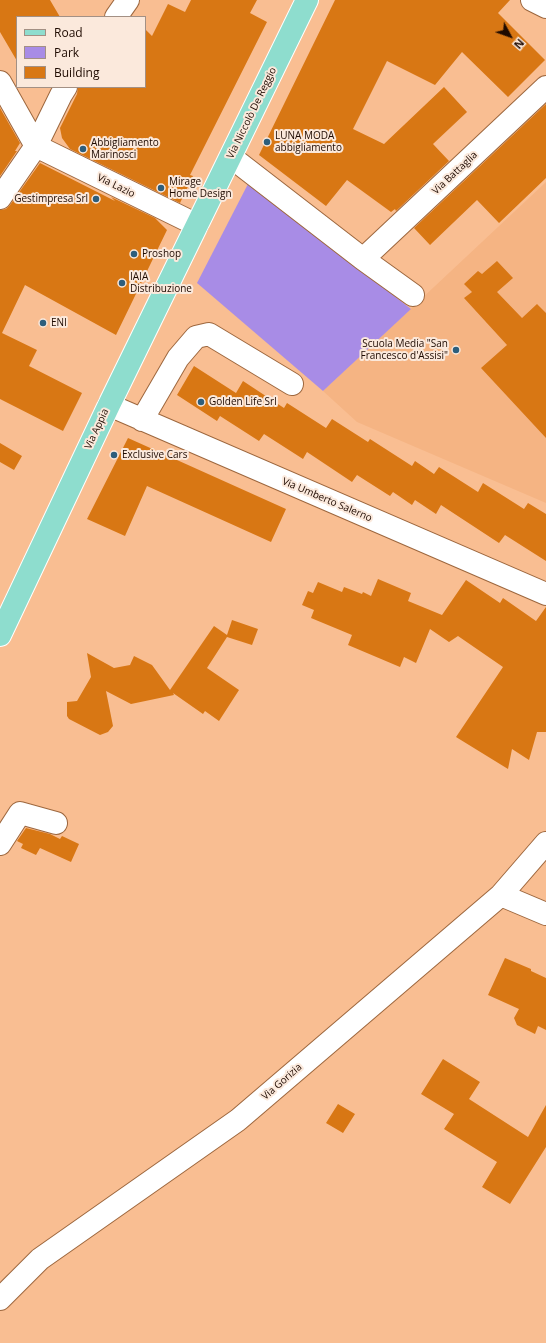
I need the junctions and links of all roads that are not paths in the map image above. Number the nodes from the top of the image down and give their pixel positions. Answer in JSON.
{"nodes":[{"id":1,"x":128,"y":0,"type":"edge"},
{"id":2,"x":306,"y":0,"type":"edge"},
{"id":3,"x":532,"y":0,"type":"edge"},
{"id":4,"x":546,"y":7,"type":"edge"},
{"id":5,"x":117,"y":16,"type":"edge"},
{"id":6,"x":0,"y":82,"type":"edge"},
{"id":7,"x":546,"y":87,"type":"edge"},
{"id":8,"x":65,"y":88,"type":"edge"},
{"id":9,"x":36,"y":146,"type":"junction"},
{"id":10,"x":231,"y":156,"type":"junction"},
{"id":11,"x":0,"y":198,"type":"edge"},
{"id":12,"x":197,"y":226,"type":"junction"},
{"id":13,"x":363,"y":259,"type":"junction"},
{"id":14,"x":413,"y":295,"type":"dead end"},
{"id":15,"x":292,"y":384,"type":"dead end"},
{"id":16,"x":109,"y":405,"type":"junction"},
{"id":17,"x":142,"y":420,"type":"junction"},
{"id":18,"x":546,"y":594,"type":"edge"},
{"id":19,"x":0,"y":634,"type":"edge"},
{"id":20,"x":56,"y":823,"type":"dead end"},
{"id":21,"x":546,"y":843,"type":"edge"},
{"id":22,"x":0,"y":844,"type":"edge"},
{"id":23,"x":501,"y":895,"type":"junction"},
{"id":24,"x":546,"y":914,"type":"edge"},
{"id":25,"x":0,"y":1299,"type":"edge"}],
"edges":[{"from":1,"to":5,"type":"street"},
{"from":2,"to":10,"type":"main road","name":"Via Niccolò De Reggio"},
{"from":3,"to":4,"type":"street"},
{"from":6,"to":9,"type":"street"},
{"from":7,"to":13,"type":"street","name":"Via Battaglia"},
{"from":8,"to":9,"type":"street"},
{"from":9,"to":11,"type":"street"},
{"from":9,"to":12,"type":"street","name":"Via Lazio"},
{"from":10,"to":12,"type":"main road","name":"Via Niccolò De Reggio"},
{"from":10,"to":13,"type":"street"},
{"from":12,"to":16,"type":"main road","name":"Via Appia"},
{"from":13,"to":14,"type":"street"},
{"from":15,"to":17,"type":"street"},
{"from":16,"to":17,"type":"street","name":"Via Umberto Salerno"},
{"from":16,"to":19,"type":"main road","name":"Via Appia"},
{"from":17,"to":18,"type":"street","name":"Via Umberto Salerno"},
{"from":20,"to":22,"type":"street"},
{"from":21,"to":23,"type":"street","name":"Via Gorizia"},
{"from":23,"to":24,"type":"street"},
{"from":23,"to":25,"type":"street","name":"Via Gorizia"}]}
